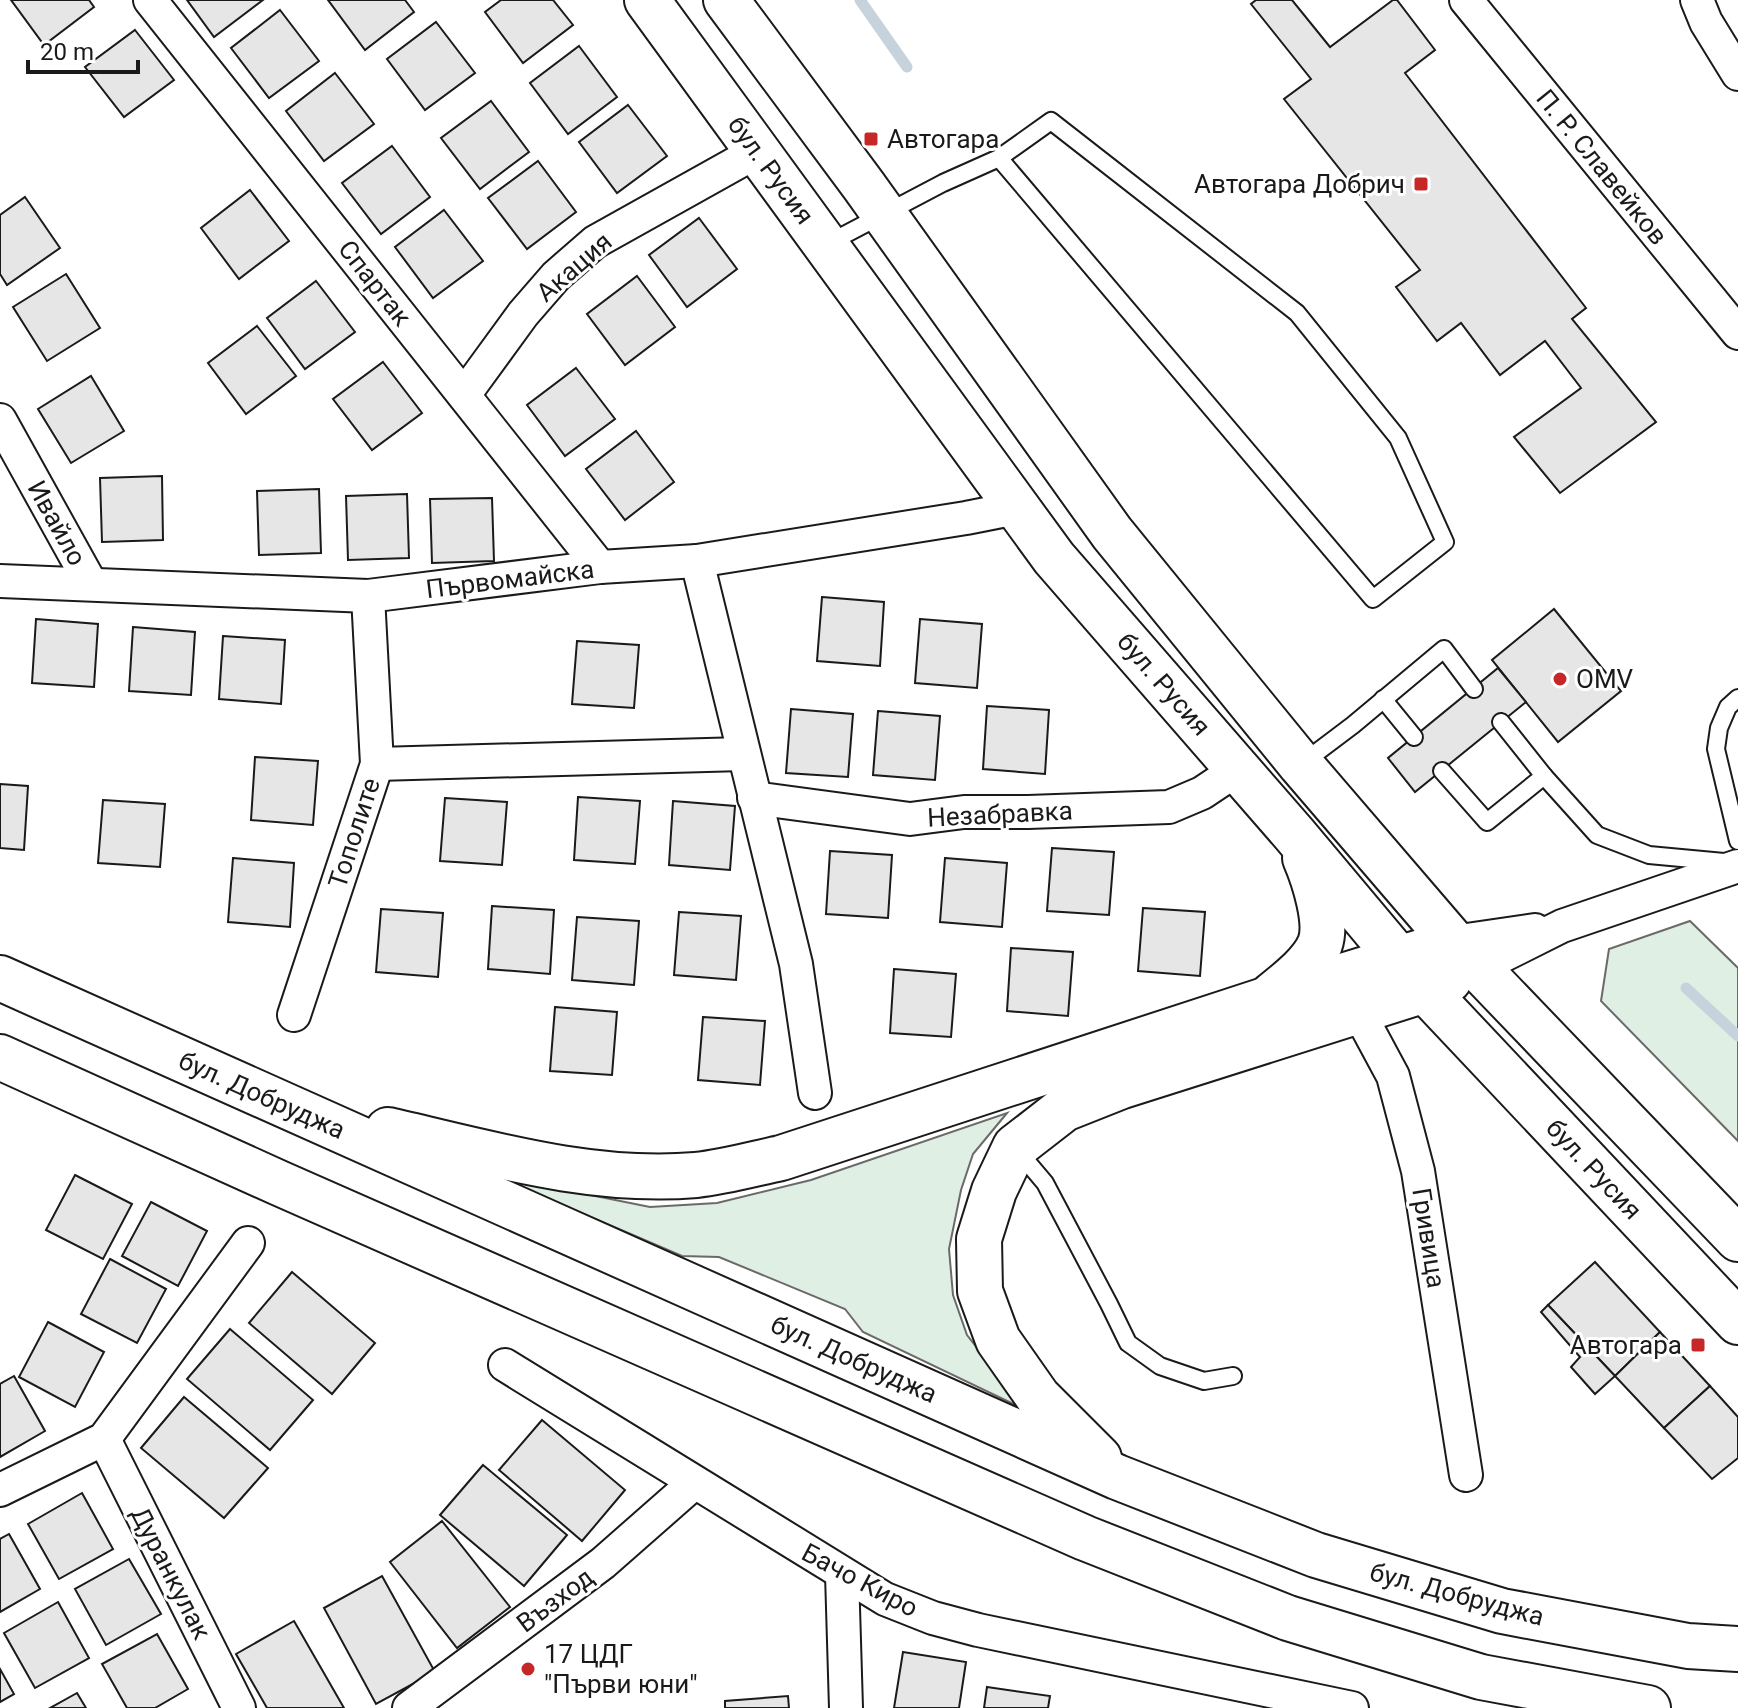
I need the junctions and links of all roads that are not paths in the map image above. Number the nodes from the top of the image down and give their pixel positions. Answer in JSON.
{"nodes":[{"id":1,"x":150,"y":0,"type":"edge"},
{"id":2,"x":647,"y":0,"type":"edge"},
{"id":3,"x":726,"y":0,"type":"edge"},
{"id":4,"x":1466,"y":0,"type":"edge"},
{"id":5,"x":1697,"y":0,"type":"edge"},
{"id":6,"x":1738,"y":74,"type":"edge"},
{"id":7,"x":758,"y":151,"type":"junction"},
{"id":8,"x":999,"y":158,"type":"junction"},
{"id":9,"x":884,"y":213,"type":"junction"},
{"id":10,"x":825,"y":245,"type":"junction"},
{"id":11,"x":1738,"y":333,"type":"edge"},
{"id":12,"x":464,"y":395,"type":"junction"},
{"id":13,"x":0,"y":420,"type":"edge"},
{"id":14,"x":1017,"y":508,"type":"junction"},
{"id":15,"x":697,"y":561,"type":"junction"},
{"id":16,"x":600,"y":567,"type":"junction"},
{"id":17,"x":0,"y":581,"type":"edge"},
{"id":18,"x":91,"y":584,"type":"junction"},
{"id":19,"x":368,"y":596,"type":"junction"},
{"id":20,"x":1474,"y":689,"type":"dead end"},
{"id":21,"x":1738,"y":698,"type":"edge"},
{"id":22,"x":1383,"y":699,"type":"junction"},
{"id":23,"x":1501,"y":722,"type":"dead end"},
{"id":24,"x":1414,"y":737,"type":"dead end"},
{"id":25,"x":743,"y":754,"type":"junction"},
{"id":26,"x":377,"y":764,"type":"junction"},
{"id":27,"x":1301,"y":765,"type":"junction"},
{"id":28,"x":1238,"y":769,"type":"junction"},
{"id":29,"x":1442,"y":771,"type":"dead end"},
{"id":30,"x":1544,"y":776,"type":"junction"},
{"id":31,"x":754,"y":798,"type":"junction"},
{"id":32,"x":1295,"y":835,"type":"junction"},
{"id":33,"x":1738,"y":841,"type":"edge"},
{"id":34,"x":1738,"y":864,"type":"edge"},
{"id":35,"x":1466,"y":955,"type":"junction"},
{"id":36,"x":1411,"y":974,"type":"junction"},
{"id":37,"x":0,"y":978,"type":"edge"},
{"id":38,"x":1268,"y":999,"type":"junction"},
{"id":39,"x":1358,"y":1011,"type":"junction"},
{"id":40,"x":294,"y":1015,"type":"dead end"},
{"id":41,"x":0,"y":1057,"type":"edge"},
{"id":42,"x":815,"y":1093,"type":"dead end"},
{"id":43,"x":289,"y":1107,"type":"junction"},
{"id":44,"x":1015,"y":1147,"type":"junction"},
{"id":45,"x":1738,"y":1239,"type":"edge"},
{"id":46,"x":248,"y":1243,"type":"dead end"},
{"id":47,"x":1738,"y":1322,"type":"edge"},
{"id":48,"x":505,"y":1365,"type":"dead end"},
{"id":49,"x":1233,"y":1376,"type":"dead end"},
{"id":50,"x":104,"y":1439,"type":"junction"},
{"id":51,"x":1466,"y":1475,"type":"dead end"},
{"id":52,"x":1117,"y":1477,"type":"junction"},
{"id":53,"x":694,"y":1483,"type":"junction"},
{"id":54,"x":0,"y":1490,"type":"edge"},
{"id":55,"x":842,"y":1574,"type":"junction"},
{"id":56,"x":1738,"y":1649,"type":"edge"},
{"id":57,"x":239,"y":1708,"type":"edge"},
{"id":58,"x":409,"y":1708,"type":"edge"},
{"id":59,"x":846,"y":1708,"type":"edge"},
{"id":60,"x":1352,"y":1708,"type":"edge"},
{"id":61,"x":1648,"y":1708,"type":"edge"}],
"edges":[{"from":1,"to":12,"type":"street","name":"Спартак"},
{"from":2,"to":7,"type":"main road","name":"бул. Русия"},
{"from":3,"to":9,"type":"main road","name":"бул. Русия"},
{"from":4,"to":11,"type":"street","name":"П. Р. Славейков"},
{"from":5,"to":6,"type":"street"},
{"from":7,"to":10,"type":"main road","name":"бул. Русия"},
{"from":7,"to":12,"type":"street","name":"Акация"},
{"from":8,"to":8,"type":"lane"},
{"from":8,"to":9,"type":"lane"},
{"from":9,"to":10,"type":"lane"},
{"from":9,"to":27,"type":"main road","name":"бул. Русия"},
{"from":10,"to":14,"type":"main road","name":"бул. Русия"},
{"from":12,"to":16,"type":"street","name":"Спартак"},
{"from":13,"to":18,"type":"street","name":"Ивайло"},
{"from":14,"to":15,"type":"street","name":"Първомайска"},
{"from":14,"to":28,"type":"main road","name":"бул. Русия"},
{"from":15,"to":16,"type":"street","name":"Първомайска"},
{"from":15,"to":25,"type":"street"},
{"from":16,"to":19,"type":"street","name":"Първомайска"},
{"from":17,"to":18,"type":"street","name":"Първомайска"},
{"from":18,"to":19,"type":"street","name":"Първомайска"},
{"from":19,"to":26,"type":"street","name":"Тополите"},
{"from":20,"to":22,"type":"lane"},
{"from":21,"to":33,"type":"lane"},
{"from":22,"to":24,"type":"lane"},
{"from":22,"to":27,"type":"lane"},
{"from":23,"to":30,"type":"lane"},
{"from":25,"to":26,"type":"street"},
{"from":25,"to":31,"type":"street"},
{"from":26,"to":40,"type":"street","name":"Тополите"},
{"from":27,"to":35,"type":"main road","name":"бул. Русия"},
{"from":28,"to":31,"type":"street","name":"Незабравка"},
{"from":28,"to":32,"type":"main road","name":"бул. Русия"},
{"from":29,"to":30,"type":"lane"},
{"from":30,"to":34,"type":"lane"},
{"from":31,"to":42,"type":"street"},
{"from":32,"to":36,"type":"main road","name":"бул. Русия"},
{"from":32,"to":38,"type":"main road"},
{"from":34,"to":35,"type":"street"},
{"from":35,"to":36,"type":"main road"},
{"from":35,"to":45,"type":"main road","name":"бул. Русия"},
{"from":36,"to":38,"type":"main road"},
{"from":36,"to":39,"type":"main road"},
{"from":36,"to":47,"type":"main road","name":"бул. Русия"},
{"from":37,"to":43,"type":"main road","name":"бул. Добруджа"},
{"from":38,"to":43,"type":"main road"},
{"from":39,"to":44,"type":"main road"},
{"from":39,"to":51,"type":"street","name":"Гривица"},
{"from":41,"to":61,"type":"main road"},
{"from":43,"to":52,"type":"main road","name":"бул. Добруджа"},
{"from":44,"to":49,"type":"lane"},
{"from":44,"to":52,"type":"main road"},
{"from":46,"to":50,"type":"street"},
{"from":48,"to":53,"type":"street","name":"Бачо Киро"},
{"from":50,"to":54,"type":"street"},
{"from":50,"to":57,"type":"street","name":"Дуранкулак"},
{"from":52,"to":56,"type":"main road","name":"бул. Добруджа"},
{"from":53,"to":55,"type":"street","name":"Бачо Киро"},
{"from":53,"to":58,"type":"street","name":"Възход"},
{"from":55,"to":59,"type":"street"},
{"from":55,"to":60,"type":"street","name":"Бачо Киро"}]}
